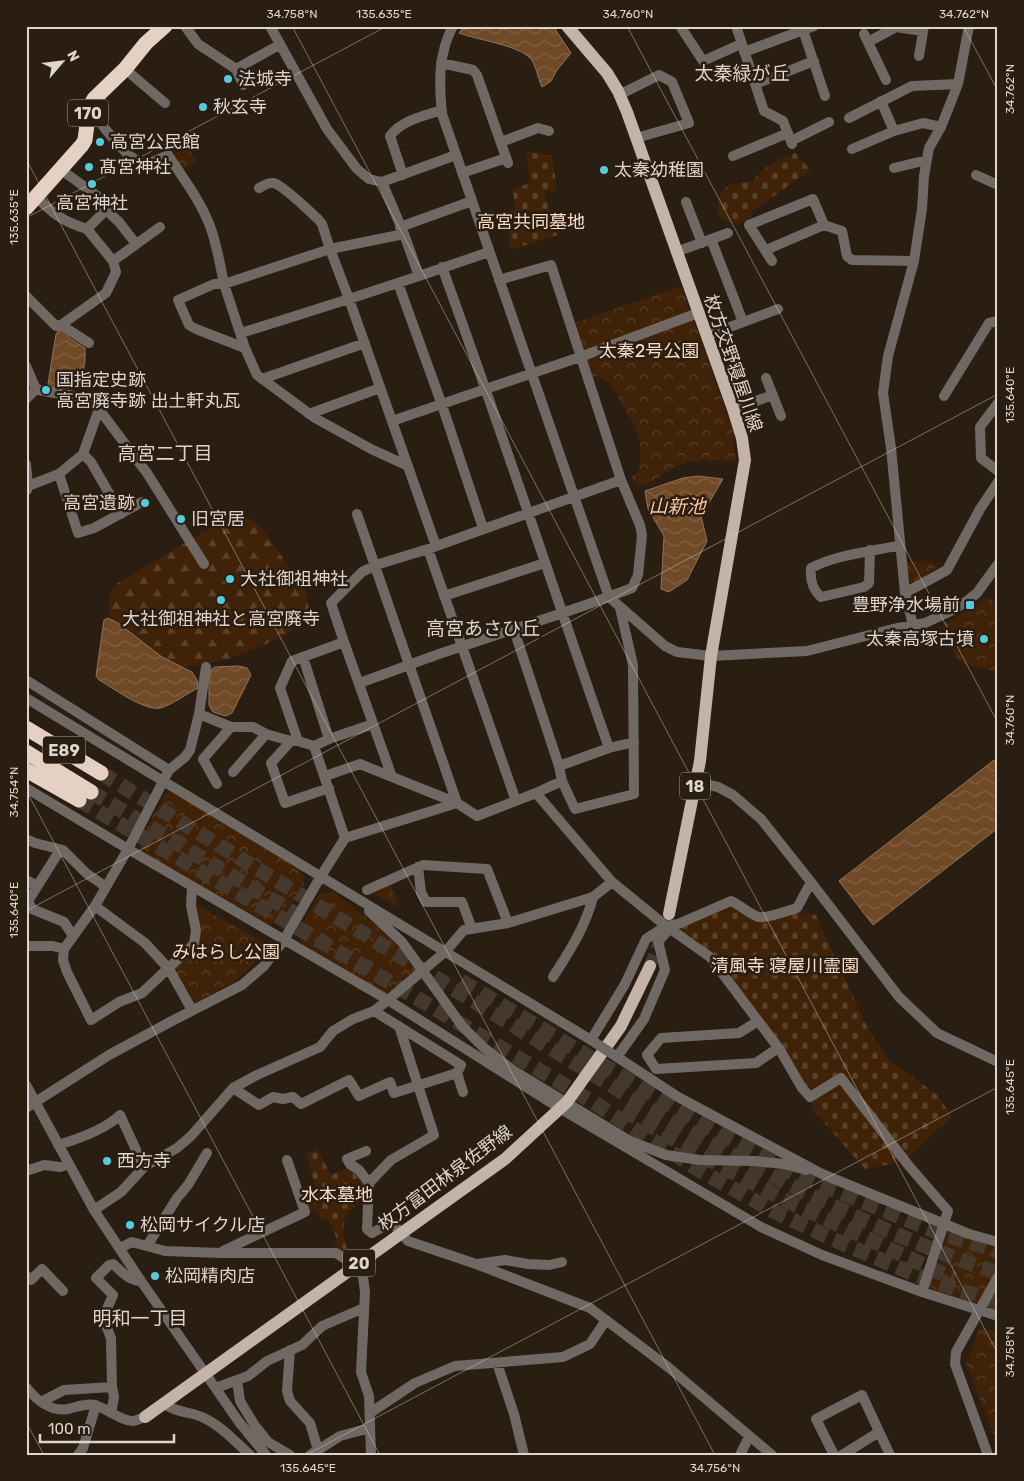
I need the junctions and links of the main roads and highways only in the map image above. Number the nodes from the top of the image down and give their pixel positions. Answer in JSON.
{"nodes":[{"id":1,"x":165,"y":26,"type":"edge"},
{"id":2,"x":567,"y":26,"type":"edge"},
{"id":3,"x":31,"y":198,"type":"edge"},
{"id":4,"x":26,"y":722,"type":"edge"},
{"id":5,"x":26,"y":728,"type":"edge"},
{"id":6,"x":26,"y":752,"type":"edge"},
{"id":7,"x":26,"y":770,"type":"edge"},
{"id":8,"x":669,"y":914,"type":"dead end"},
{"id":9,"x":650,"y":966,"type":"tunnel mouth"},
{"id":10,"x":145,"y":1417,"type":"road end"}],
"edges":[{"from":1,"to":3,"type":"highway","number":"170"},
{"from":2,"to":8,"type":"main road","name":"枚方交野寝屋川線","number":"18"},
{"from":4,"to":5,"type":"highway","number":"E89"},
{"from":6,"to":7,"type":"highway","number":"E89"},
{"from":9,"to":10,"type":"main road","name":"枚方富田林泉佐野線","number":"20"}]}
